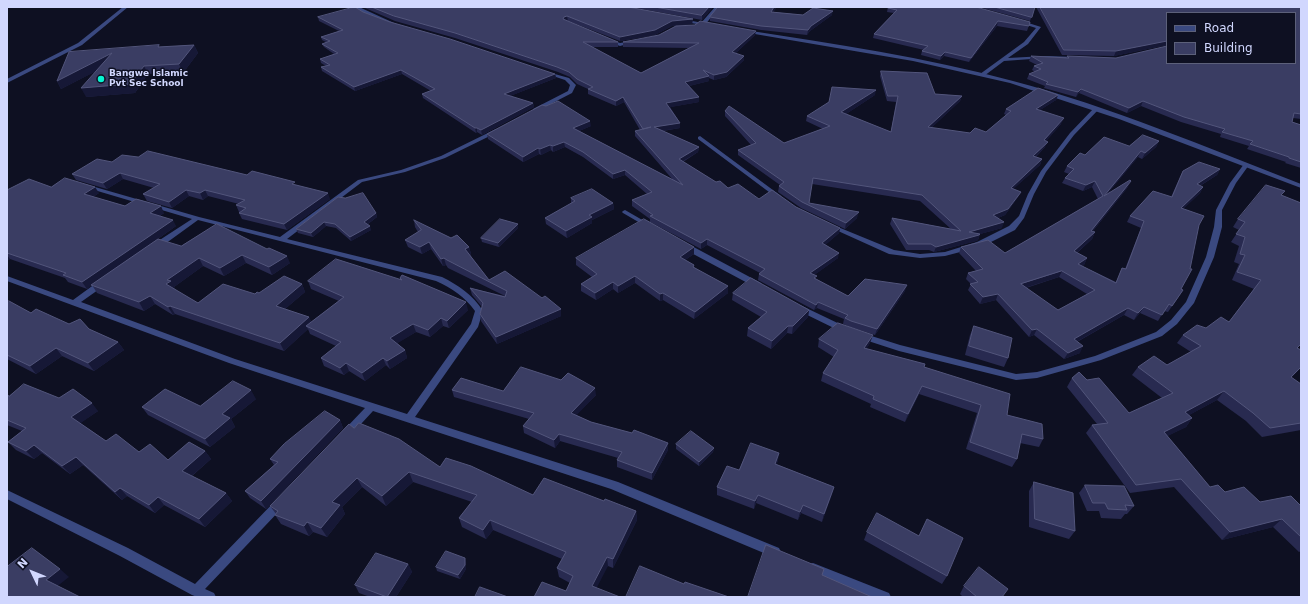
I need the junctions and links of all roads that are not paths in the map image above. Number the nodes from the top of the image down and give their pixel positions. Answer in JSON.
{"nodes":[{"id":1,"x":126,"y":7,"type":"edge"},
{"id":2,"x":356,"y":7,"type":"edge"},
{"id":3,"x":717,"y":7,"type":"edge"},
{"id":4,"x":673,"y":18,"type":"edge"},
{"id":5,"x":1010,"y":18,"type":"edge"},
{"id":6,"x":700,"y":23,"type":"junction"},
{"id":7,"x":399,"y":25,"type":"edge"},
{"id":8,"x":718,"y":26,"type":"edge"},
{"id":9,"x":691,"y":27,"type":"edge"},
{"id":10,"x":741,"y":30,"type":"edge"},
{"id":11,"x":604,"y":39,"type":"edge"},
{"id":12,"x":639,"y":41,"type":"edge"},
{"id":13,"x":1085,"y":59,"type":"edge"},
{"id":14,"x":1003,"y":60,"type":"junction"},
{"id":15,"x":540,"y":70,"type":"edge"},
{"id":16,"x":982,"y":75,"type":"junction"},
{"id":17,"x":7,"y":81,"type":"edge"},
{"id":18,"x":1096,"y":109,"type":"junction"},
{"id":19,"x":529,"y":113,"type":"edge"},
{"id":20,"x":503,"y":127,"type":"edge"},
{"id":21,"x":700,"y":138,"type":"dead end"},
{"id":22,"x":1246,"y":165,"type":"junction"},
{"id":23,"x":79,"y":184,"type":"edge"},
{"id":24,"x":1301,"y":186,"type":"edge"},
{"id":25,"x":783,"y":200,"type":"edge"},
{"id":26,"x":625,"y":212,"type":"dead end"},
{"id":27,"x":197,"y":218,"type":"junction"},
{"id":28,"x":824,"y":223,"type":"edge"},
{"id":29,"x":659,"y":232,"type":"edge"},
{"id":30,"x":282,"y":239,"type":"junction"},
{"id":31,"x":680,"y":243,"type":"edge"},
{"id":32,"x":148,"y":251,"type":"edge"},
{"id":33,"x":111,"y":277,"type":"edge"},
{"id":34,"x":7,"y":278,"type":"edge"},
{"id":35,"x":767,"y":290,"type":"edge"},
{"id":36,"x":74,"y":303,"type":"junction"},
{"id":37,"x":792,"y":304,"type":"edge"},
{"id":38,"x":372,"y":406,"type":"junction"},
{"id":39,"x":409,"y":418,"type":"junction"},
{"id":40,"x":339,"y":441,"type":"edge"},
{"id":41,"x":290,"y":493,"type":"edge"},
{"id":42,"x":7,"y":494,"type":"edge"},
{"id":43,"x":782,"y":555,"type":"edge"},
{"id":44,"x":804,"y":564,"type":"edge"},
{"id":45,"x":196,"y":591,"type":"junction"},
{"id":46,"x":210,"y":597,"type":"edge"},
{"id":47,"x":885,"y":597,"type":"edge"}],
"edges":[{"from":1,"to":17,"type":"street"},
{"from":2,"to":7,"type":"street"},
{"from":3,"to":6,"type":"street"},
{"from":4,"to":6,"type":"street"},
{"from":5,"to":14,"type":"street"},
{"from":6,"to":8,"type":"street"},
{"from":6,"to":9,"type":"street"},
{"from":10,"to":16,"type":"street"},
{"from":11,"to":12,"type":"street"},
{"from":13,"to":14,"type":"street"},
{"from":14,"to":16,"type":"street"},
{"from":15,"to":19,"type":"street"},
{"from":16,"to":18,"type":"street"},
{"from":18,"to":22,"type":"street"},
{"from":18,"to":28,"type":"street"},
{"from":20,"to":30,"type":"street"},
{"from":21,"to":25,"type":"street"},
{"from":22,"to":24,"type":"street"},
{"from":22,"to":37,"type":"street"},
{"from":23,"to":27,"type":"street"},
{"from":26,"to":29,"type":"street"},
{"from":27,"to":30,"type":"street"},
{"from":27,"to":32,"type":"street"},
{"from":30,"to":39,"type":"street"},
{"from":31,"to":35,"type":"street"},
{"from":33,"to":36,"type":"street"},
{"from":34,"to":36,"type":"street"},
{"from":36,"to":38,"type":"street"},
{"from":38,"to":39,"type":"street"},
{"from":38,"to":40,"type":"street"},
{"from":39,"to":43,"type":"street"},
{"from":41,"to":45,"type":"street"},
{"from":42,"to":45,"type":"street"},
{"from":44,"to":47,"type":"street"},
{"from":45,"to":46,"type":"street"}]}
